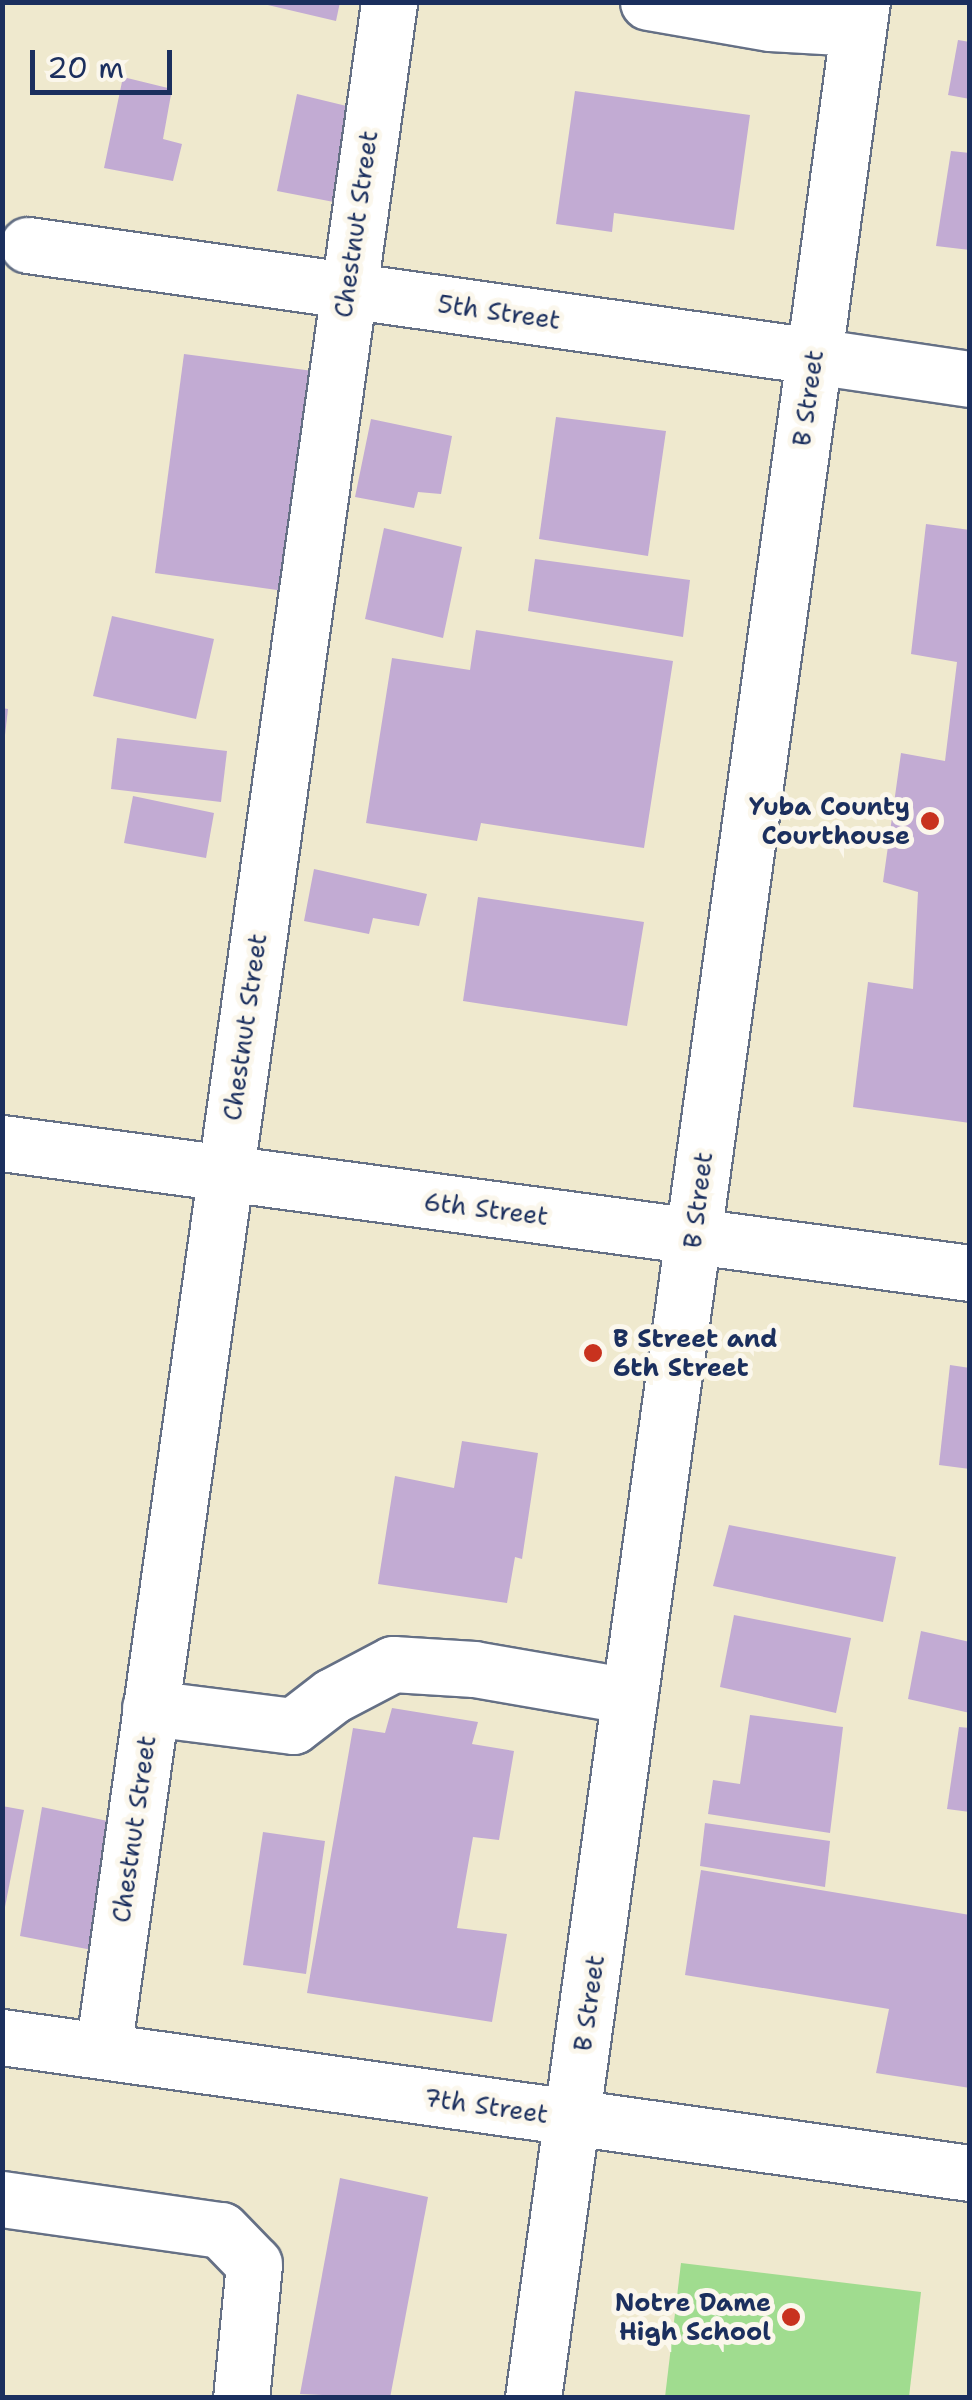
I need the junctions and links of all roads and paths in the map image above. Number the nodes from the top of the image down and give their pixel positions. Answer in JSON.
{"nodes":[{"id":1,"x":389,"y":2,"type":"edge"},
{"id":2,"x":648,"y":2,"type":"edge"},
{"id":3,"x":860,"y":16,"type":"edge"},
{"id":4,"x":28,"y":245,"type":"dead end"},
{"id":5,"x":346,"y":290,"type":"junction"},
{"id":6,"x":814,"y":356,"type":"junction"},
{"id":7,"x":970,"y":379,"type":"edge"},
{"id":8,"x":2,"y":1143,"type":"edge"},
{"id":9,"x":224,"y":1175,"type":"junction"},
{"id":10,"x":694,"y":1236,"type":"junction"},
{"id":11,"x":970,"y":1274,"type":"edge"},
{"id":12,"x":630,"y":1696,"type":"junction"},
{"id":13,"x":150,"y":1708,"type":"junction"},
{"id":14,"x":2,"y":2037,"type":"edge"},
{"id":15,"x":103,"y":2051,"type":"junction"},
{"id":16,"x":572,"y":2118,"type":"junction"},
{"id":17,"x":970,"y":2174,"type":"edge"},
{"id":18,"x":2,"y":2199,"type":"edge"},
{"id":19,"x":241,"y":2398,"type":"edge"},
{"id":20,"x":533,"y":2398,"type":"edge"}],
"edges":[{"from":1,"to":5,"type":"street","name":"Chestnut Street"},
{"from":2,"to":3,"type":"street"},
{"from":3,"to":6,"type":"street","name":"B Street"},
{"from":4,"to":5,"type":"street","name":"5th Street"},
{"from":5,"to":6,"type":"street","name":"5th Street"},
{"from":5,"to":9,"type":"street","name":"Chestnut Street"},
{"from":6,"to":7,"type":"street","name":"5th Street"},
{"from":6,"to":10,"type":"street","name":"B Street"},
{"from":8,"to":9,"type":"street","name":"6th Street"},
{"from":9,"to":10,"type":"street","name":"6th Street"},
{"from":9,"to":13,"type":"street","name":"Chestnut Street"},
{"from":10,"to":11,"type":"street","name":"6th Street"},
{"from":10,"to":12,"type":"street","name":"B Street"},
{"from":12,"to":13,"type":"street"},
{"from":12,"to":16,"type":"street","name":"B Street"},
{"from":13,"to":15,"type":"street","name":"Chestnut Street"},
{"from":14,"to":15,"type":"street","name":"7th Street"},
{"from":15,"to":16,"type":"street","name":"7th Street"},
{"from":16,"to":17,"type":"street","name":"7th Street"},
{"from":16,"to":20,"type":"street","name":"B Street"},
{"from":18,"to":19,"type":"street"}]}
